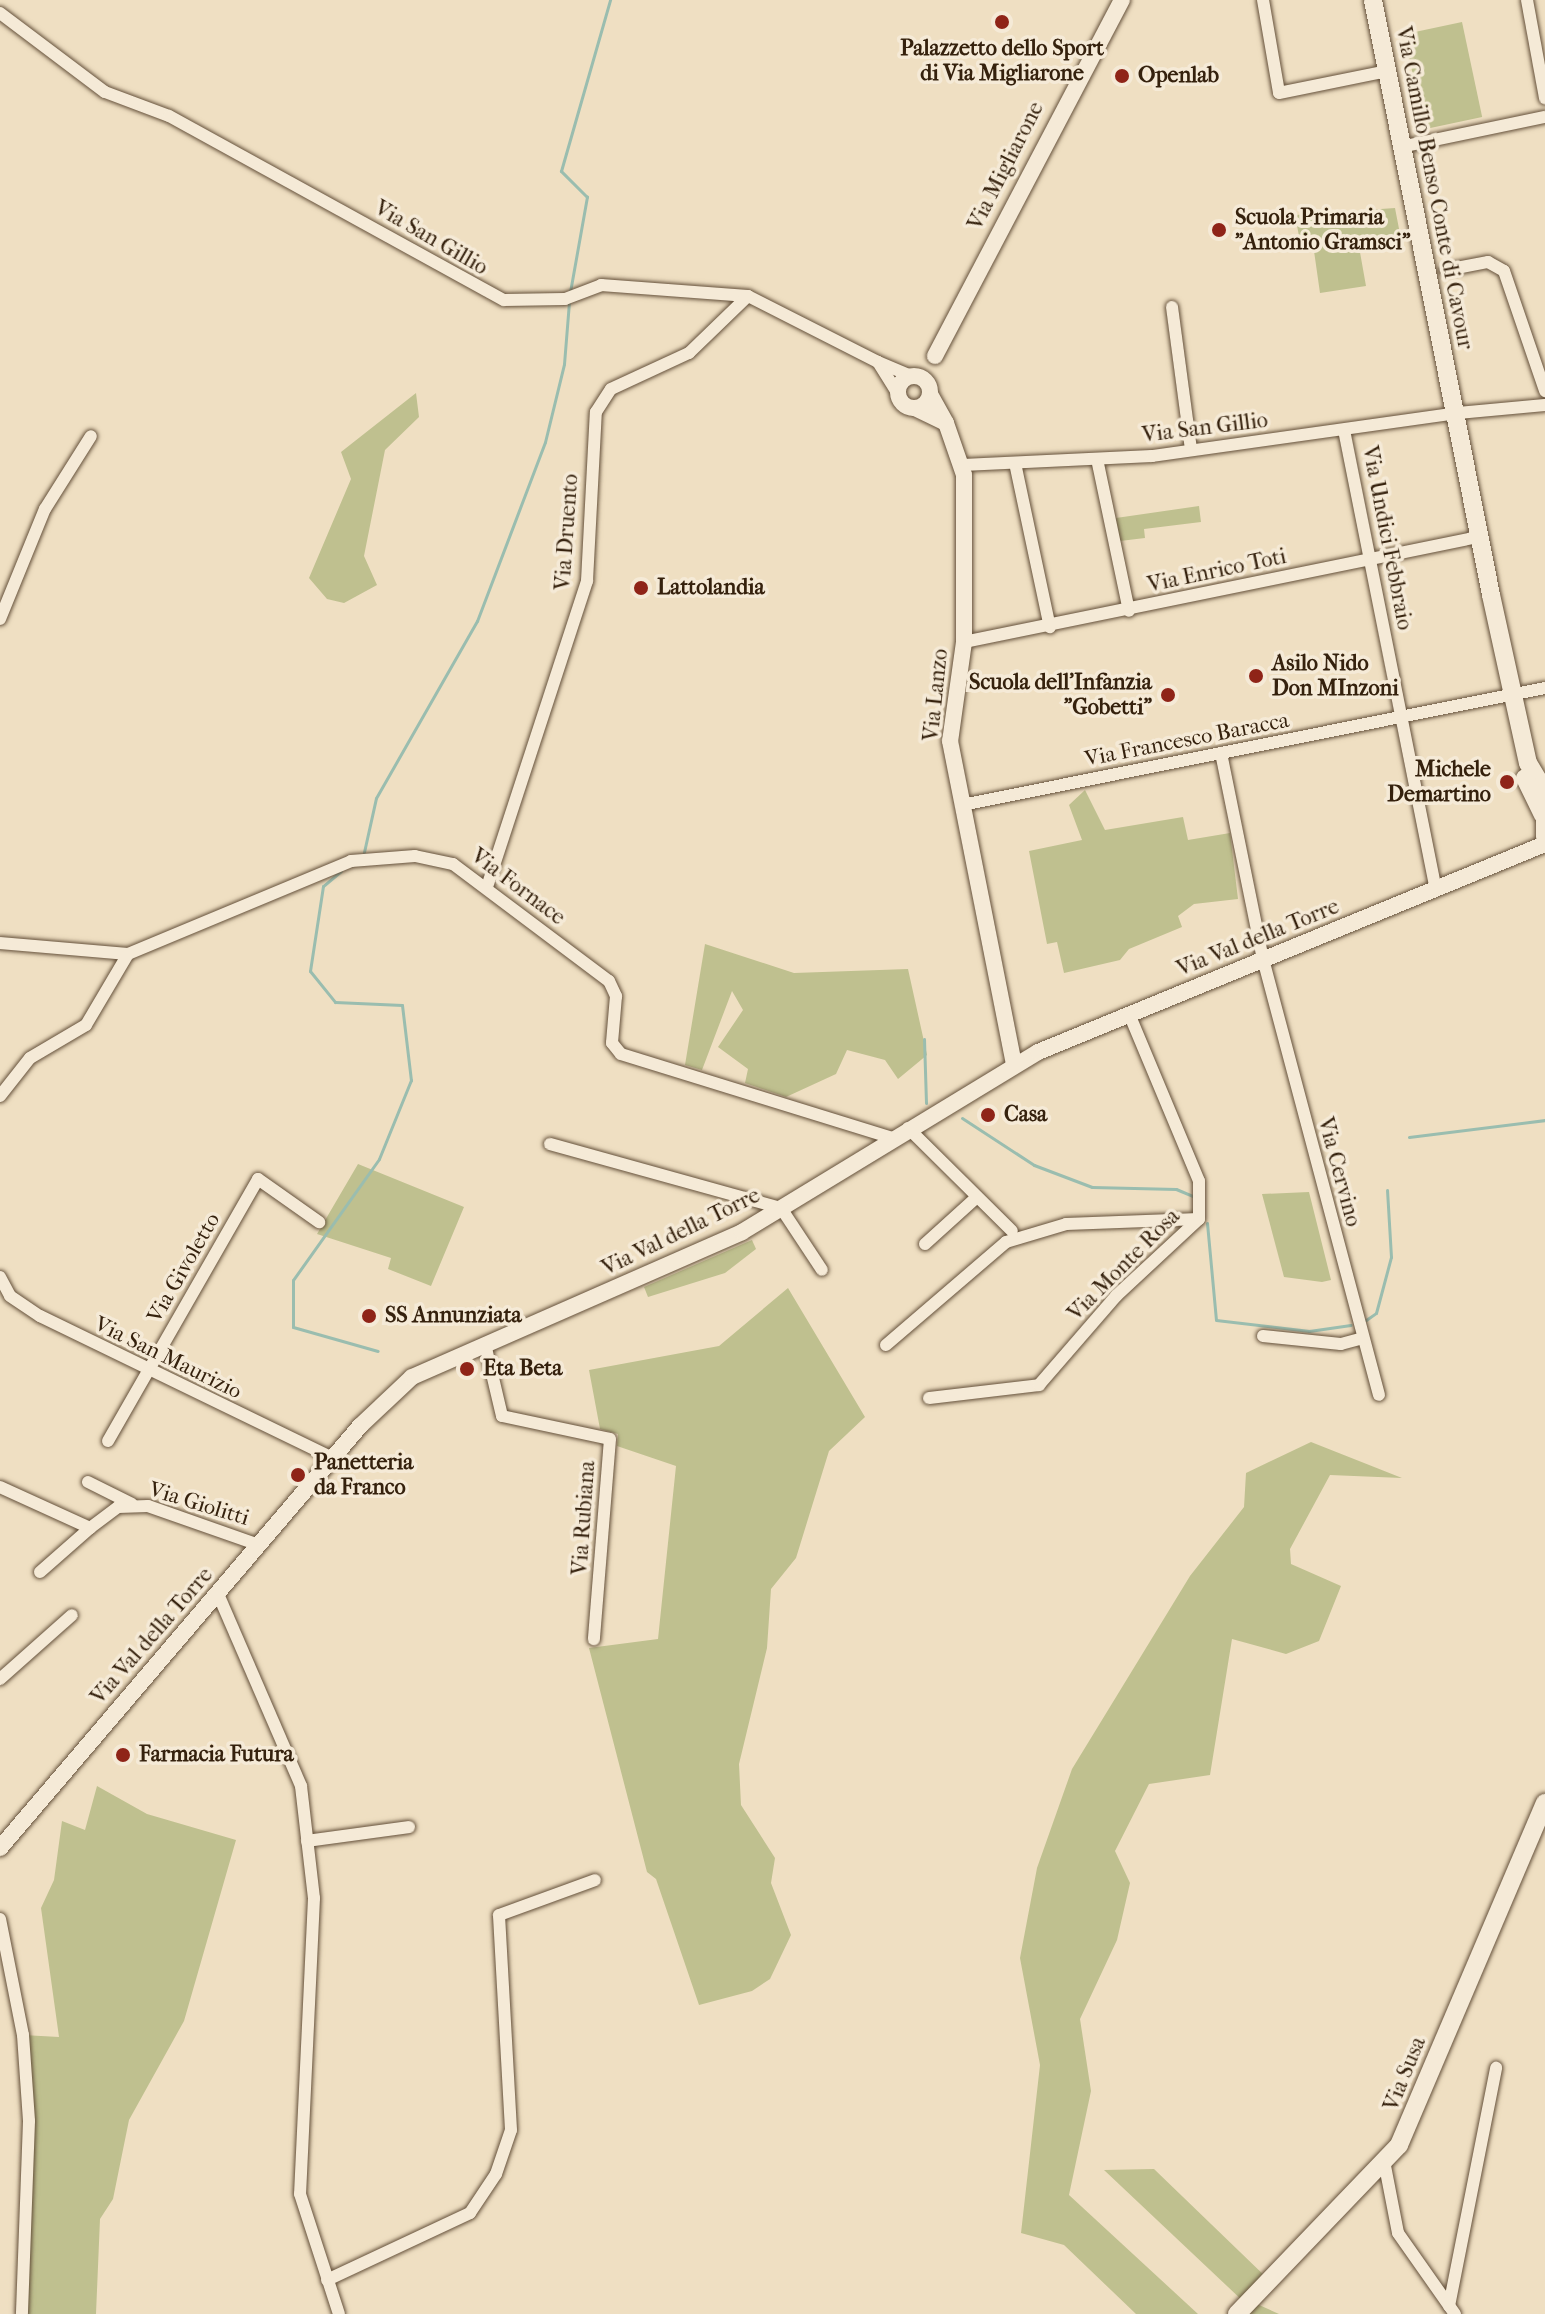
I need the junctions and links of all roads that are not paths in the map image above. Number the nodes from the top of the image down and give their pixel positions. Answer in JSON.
{"nodes":[{"id":1,"x":1122,"y":0,"type":"edge"},
{"id":2,"x":1263,"y":0,"type":"edge"},
{"id":3,"x":1373,"y":0,"type":"edge"},
{"id":4,"x":1527,"y":0,"type":"edge"},
{"id":5,"x":0,"y":13,"type":"edge"},
{"id":6,"x":1387,"y":71,"type":"junction"},
{"id":7,"x":1545,"y":98,"type":"edge"},
{"id":8,"x":1545,"y":117,"type":"edge"},
{"id":9,"x":1401,"y":147,"type":"junction"},
{"id":10,"x":1446,"y":270,"type":"dead end"},
{"id":11,"x":748,"y":296,"type":"junction"},
{"id":12,"x":1172,"y":307,"type":"dead end"},
{"id":13,"x":878,"y":362,"type":"junction"},
{"id":14,"x":921,"y":383,"type":"junction"},
{"id":15,"x":1545,"y":391,"type":"edge"},
{"id":16,"x":898,"y":394,"type":"junction"},
{"id":17,"x":1545,"y":405,"type":"edge"},
{"id":18,"x":915,"y":408,"type":"junction"},
{"id":19,"x":1454,"y":413,"type":"junction"},
{"id":20,"x":946,"y":423,"type":"junction"},
{"id":21,"x":1344,"y":430,"type":"junction"},
{"id":22,"x":91,"y":436,"type":"dead end"},
{"id":23,"x":1191,"y":450,"type":"junction"},
{"id":24,"x":1097,"y":459,"type":"junction"},
{"id":25,"x":1015,"y":463,"type":"junction"},
{"id":26,"x":963,"y":465,"type":"junction"},
{"id":27,"x":1478,"y":537,"type":"junction"},
{"id":28,"x":1371,"y":559,"type":"junction"},
{"id":29,"x":1129,"y":611,"type":"junction"},
{"id":30,"x":0,"y":619,"type":"edge"},
{"id":31,"x":1050,"y":627,"type":"junction"},
{"id":32,"x":964,"y":642,"type":"junction"},
{"id":33,"x":1545,"y":688,"type":"edge"},
{"id":34,"x":1511,"y":694,"type":"junction"},
{"id":35,"x":1402,"y":718,"type":"junction"},
{"id":36,"x":1221,"y":753,"type":"junction"},
{"id":37,"x":1545,"y":791,"type":"edge"},
{"id":38,"x":962,"y":805,"type":"junction"},
{"id":39,"x":1544,"y":827,"type":"edge"},
{"id":40,"x":488,"y":884,"type":"junction"},
{"id":41,"x":1436,"y":890,"type":"junction"},
{"id":42,"x":0,"y":943,"type":"edge"},
{"id":43,"x":128,"y":954,"type":"junction"},
{"id":44,"x":1263,"y":959,"type":"junction"},
{"id":45,"x":1129,"y":1014,"type":"junction"},
{"id":46,"x":1014,"y":1064,"type":"junction"},
{"id":47,"x":0,"y":1096,"type":"edge"},
{"id":48,"x":908,"y":1128,"type":"junction"},
{"id":49,"x":892,"y":1138,"type":"junction"},
{"id":50,"x":550,"y":1144,"type":"dead end"},
{"id":51,"x":977,"y":1197,"type":"junction"},
{"id":52,"x":781,"y":1208,"type":"junction"},
{"id":53,"x":1199,"y":1219,"type":"junction"},
{"id":54,"x":319,"y":1222,"type":"dead end"},
{"id":55,"x":1012,"y":1231,"type":"dead end"},
{"id":56,"x":925,"y":1244,"type":"dead end"},
{"id":57,"x":822,"y":1270,"type":"dead end"},
{"id":58,"x":0,"y":1277,"type":"edge"},
{"id":59,"x":1263,"y":1336,"type":"dead end"},
{"id":60,"x":1363,"y":1338,"type":"junction"},
{"id":61,"x":485,"y":1344,"type":"junction"},
{"id":62,"x":886,"y":1345,"type":"dead end"},
{"id":63,"x":148,"y":1371,"type":"junction"},
{"id":64,"x":1379,"y":1395,"type":"dead end"},
{"id":65,"x":929,"y":1398,"type":"dead end"},
{"id":66,"x":108,"y":1441,"type":"dead end"},
{"id":67,"x":332,"y":1458,"type":"junction"},
{"id":68,"x":88,"y":1482,"type":"dead end"},
{"id":69,"x":0,"y":1487,"type":"edge"},
{"id":70,"x":135,"y":1505,"type":"junction"},
{"id":71,"x":90,"y":1528,"type":"junction"},
{"id":72,"x":259,"y":1545,"type":"junction"},
{"id":73,"x":40,"y":1572,"type":"dead end"},
{"id":74,"x":218,"y":1594,"type":"junction"},
{"id":75,"x":72,"y":1615,"type":"dead end"},
{"id":76,"x":594,"y":1639,"type":"dead end"},
{"id":77,"x":0,"y":1679,"type":"edge"},
{"id":78,"x":1545,"y":1803,"type":"edge"},
{"id":79,"x":409,"y":1827,"type":"dead end"},
{"id":80,"x":6,"y":1831,"type":"edge"},
{"id":81,"x":307,"y":1841,"type":"junction"},
{"id":82,"x":0,"y":1848,"type":"edge"},
{"id":83,"x":595,"y":1880,"type":"dead end"},
{"id":84,"x":0,"y":1919,"type":"edge"},
{"id":85,"x":1496,"y":2068,"type":"dead end"},
{"id":86,"x":1385,"y":2166,"type":"junction"},
{"id":87,"x":327,"y":2280,"type":"junction"},
{"id":88,"x":1452,"y":2310,"type":"edge"},
{"id":89,"x":22,"y":2314,"type":"edge"},
{"id":90,"x":339,"y":2314,"type":"edge"},
{"id":91,"x":1237,"y":2314,"type":"edge"}],
"edges":[{"from":1,"to":14,"type":"street","name":"Via Migliarone"},
{"from":2,"to":6,"type":"street"},
{"from":3,"to":6,"type":"main road","name":"Via Camillo Benso Conte di Cavour"},
{"from":4,"to":7,"type":"street"},
{"from":5,"to":11,"type":"street","name":"Via San Gillio"},
{"from":6,"to":9,"type":"main road","name":"Via Camillo Benso Conte di Cavour"},
{"from":8,"to":9,"type":"street"},
{"from":9,"to":19,"type":"main road","name":"Via Camillo Benso Conte di Cavour"},
{"from":10,"to":15,"type":"street"},
{"from":11,"to":13,"type":"street","name":"Via San Gillio"},
{"from":11,"to":40,"type":"street","name":"Via Druento"},
{"from":12,"to":23,"type":"street"},
{"from":13,"to":14,"type":"street","name":"Via San Gillio"},
{"from":13,"to":16,"type":"street"},
{"from":14,"to":16,"type":"street"},
{"from":14,"to":18,"type":"street"},
{"from":14,"to":20,"type":"street","name":"Via Lanzo"},
{"from":16,"to":18,"type":"street"},
{"from":17,"to":19,"type":"street","name":"Via San Gillio"},
{"from":18,"to":20,"type":"street"},
{"from":19,"to":21,"type":"street","name":"Via San Gillio"},
{"from":19,"to":27,"type":"main road","name":"Via Camillo Benso Conte di Cavour"},
{"from":20,"to":26,"type":"street","name":"Via Lanzo"},
{"from":21,"to":23,"type":"street","name":"Via San Gillio"},
{"from":21,"to":28,"type":"street","name":"Via Undici Febbraio"},
{"from":22,"to":30,"type":"street"},
{"from":23,"to":24,"type":"street","name":"Via San Gillio"},
{"from":24,"to":25,"type":"street","name":"Via San Gillio"},
{"from":24,"to":29,"type":"street"},
{"from":25,"to":26,"type":"street","name":"Via San Gillio"},
{"from":25,"to":31,"type":"street"},
{"from":26,"to":32,"type":"street","name":"Via Lanzo"},
{"from":27,"to":28,"type":"street","name":"Via Enrico Toti"},
{"from":27,"to":34,"type":"main road","name":"Via Camillo Benso Conte di Cavour"},
{"from":28,"to":29,"type":"street","name":"Via Enrico Toti"},
{"from":28,"to":35,"type":"street","name":"Via Undici Febbraio"},
{"from":29,"to":31,"type":"street","name":"Via Enrico Toti"},
{"from":31,"to":32,"type":"street","name":"Via Enrico Toti"},
{"from":32,"to":38,"type":"street","name":"Via Lanzo"},
{"from":33,"to":34,"type":"street","name":"Via Francesco Baracca"},
{"from":34,"to":35,"type":"street","name":"Via Francesco Baracca"},
{"from":34,"to":37,"type":"main road","name":"Via Camillo Benso Conte di Cavour"},
{"from":34,"to":39,"type":"main road","name":"Via Camillo Benso Conte di Cavour"},
{"from":35,"to":36,"type":"street","name":"Via Francesco Baracca"},
{"from":35,"to":41,"type":"street","name":"Via Undici Febbraio"},
{"from":36,"to":38,"type":"street","name":"Via Francesco Baracca"},
{"from":36,"to":44,"type":"street","name":"Via Cervino"},
{"from":38,"to":46,"type":"street","name":"Via Lanzo"},
{"from":39,"to":41,"type":"street","name":"Via Val della Torre"},
{"from":40,"to":43,"type":"street","name":"Via Fornace"},
{"from":40,"to":49,"type":"street","name":"Via Fornace"},
{"from":41,"to":44,"type":"street","name":"Via Val della Torre"},
{"from":42,"to":43,"type":"street","name":"Via Fornace"},
{"from":43,"to":47,"type":"street"},
{"from":44,"to":45,"type":"street","name":"Via Val della Torre"},
{"from":44,"to":60,"type":"street","name":"Via Cervino"},
{"from":45,"to":46,"type":"street","name":"Via Val della Torre"},
{"from":45,"to":53,"type":"street","name":"Via Monte Rosa"},
{"from":46,"to":48,"type":"street","name":"Via Val della Torre"},
{"from":48,"to":49,"type":"street","name":"Via Val della Torre"},
{"from":48,"to":51,"type":"street"},
{"from":49,"to":52,"type":"street","name":"Via Val della Torre"},
{"from":50,"to":52,"type":"street"},
{"from":51,"to":55,"type":"street"},
{"from":51,"to":56,"type":"street"},
{"from":52,"to":57,"type":"street"},
{"from":52,"to":61,"type":"street","name":"Via Val della Torre"},
{"from":53,"to":62,"type":"street"},
{"from":53,"to":65,"type":"street","name":"Via Monte Rosa"},
{"from":54,"to":63,"type":"street","name":"Via Givoletto"},
{"from":58,"to":63,"type":"street","name":"Via San Maurizio"},
{"from":59,"to":60,"type":"street"},
{"from":60,"to":64,"type":"street","name":"Via Cervino"},
{"from":61,"to":67,"type":"street","name":"Via Val della Torre"},
{"from":61,"to":76,"type":"street","name":"Via Rubiana"},
{"from":63,"to":66,"type":"street","name":"Via Givoletto"},
{"from":63,"to":67,"type":"street","name":"Via San Maurizio"},
{"from":67,"to":72,"type":"street","name":"Via Val della Torre"},
{"from":68,"to":70,"type":"street"},
{"from":69,"to":71,"type":"street"},
{"from":70,"to":71,"type":"street","name":"Via Giolitti"},
{"from":70,"to":72,"type":"street","name":"Via Giolitti"},
{"from":71,"to":73,"type":"street","name":"Via Giolitti"},
{"from":72,"to":74,"type":"street","name":"Via Val della Torre"},
{"from":74,"to":80,"type":"street","name":"Via Val della Torre"},
{"from":74,"to":81,"type":"street"},
{"from":75,"to":77,"type":"street"},
{"from":78,"to":86,"type":"main road","name":"Via Susa"},
{"from":79,"to":81,"type":"street"},
{"from":80,"to":82,"type":"street","name":"Via Val della Torre"},
{"from":81,"to":87,"type":"street"},
{"from":83,"to":87,"type":"street"},
{"from":84,"to":89,"type":"street"},
{"from":85,"to":88,"type":"street"},
{"from":86,"to":88,"type":"street"},
{"from":86,"to":91,"type":"main road","name":"Via Susa"},
{"from":87,"to":90,"type":"street"}]}
